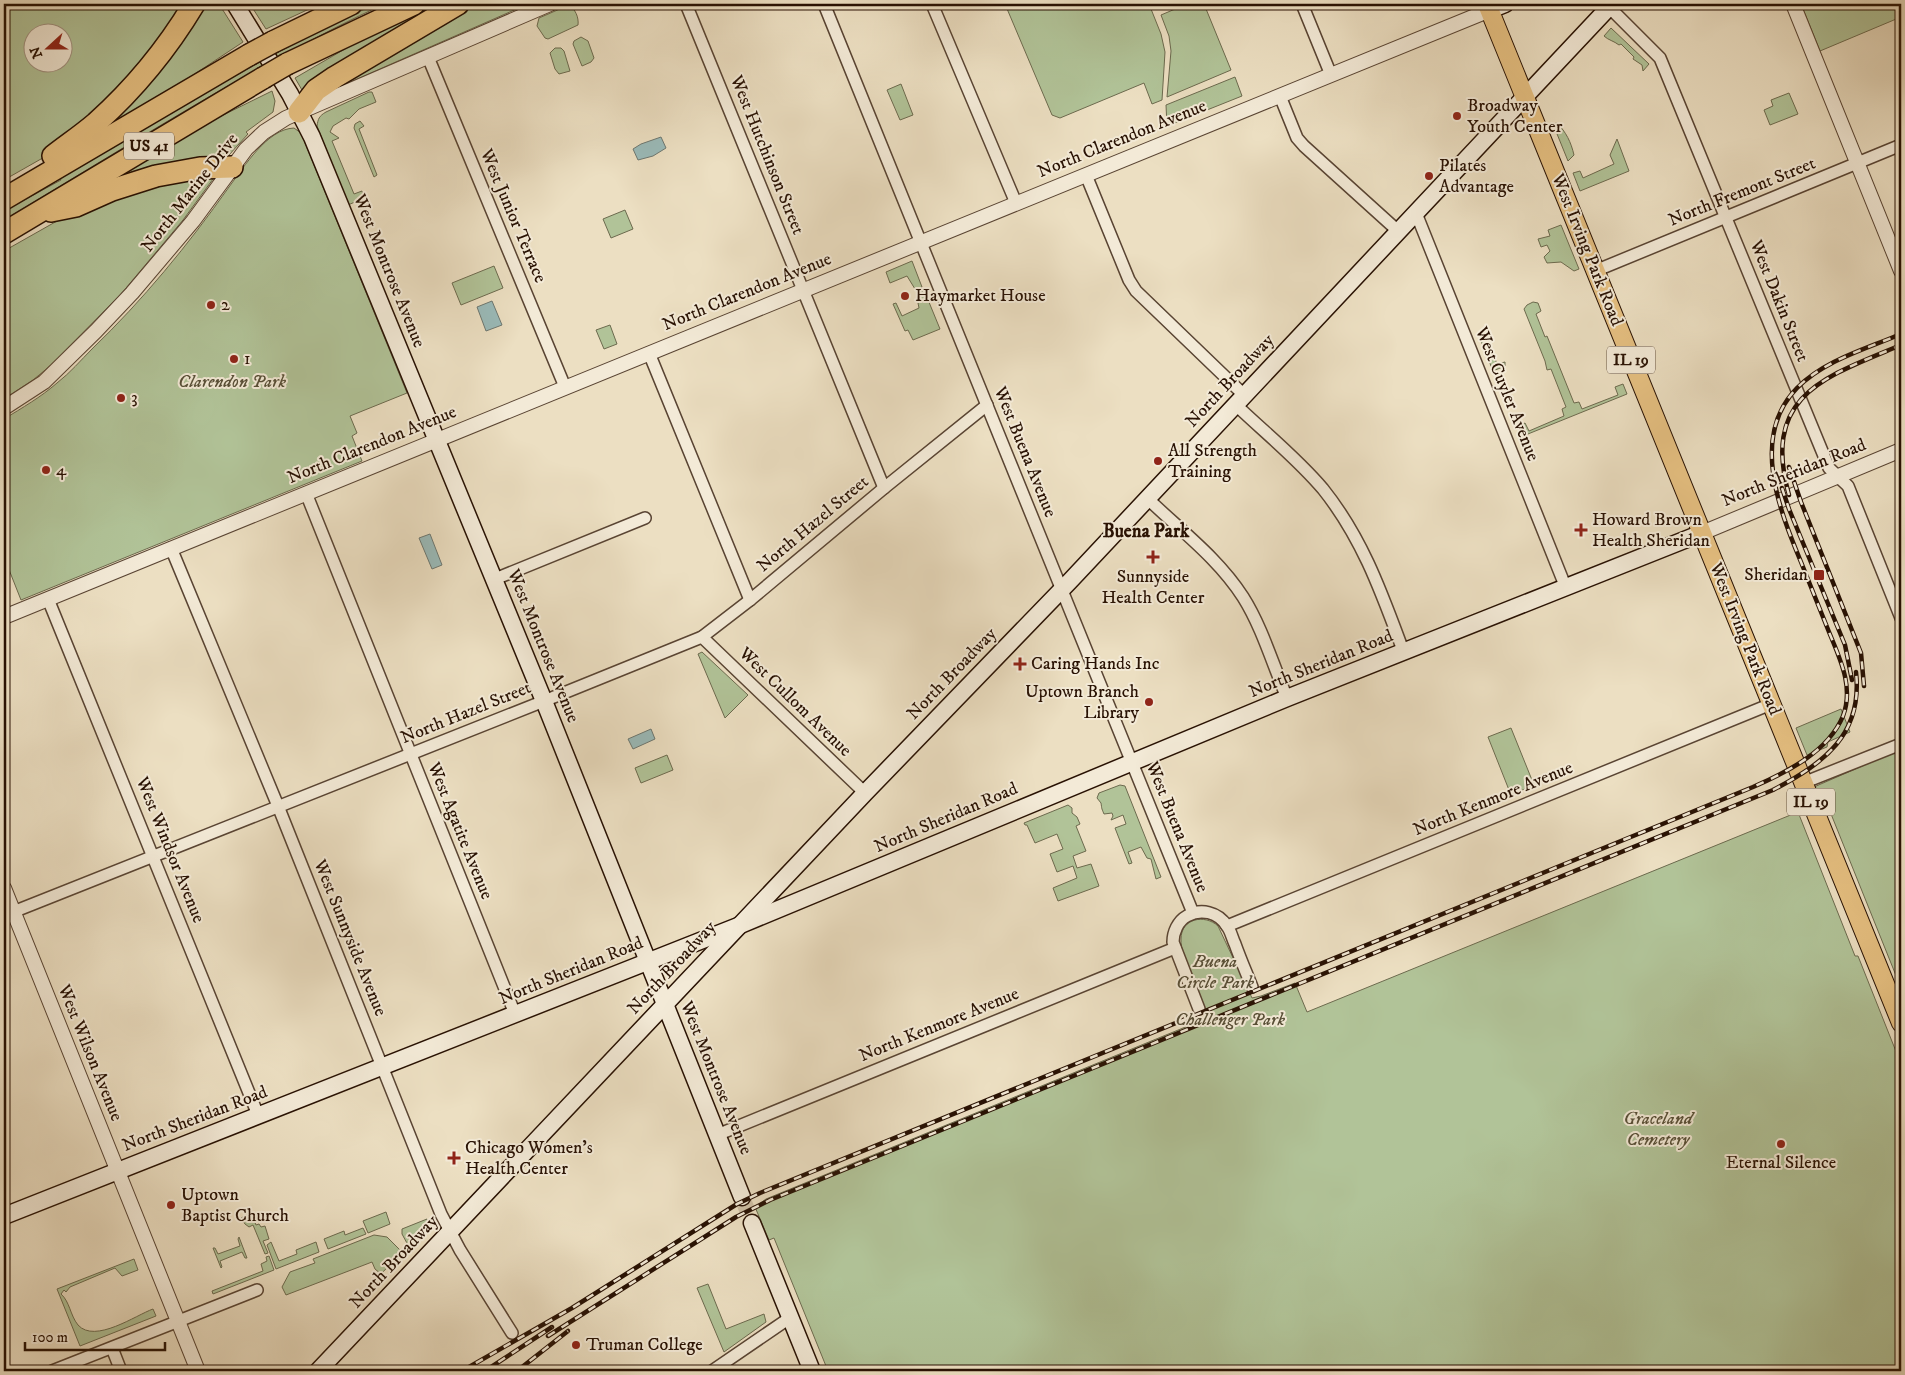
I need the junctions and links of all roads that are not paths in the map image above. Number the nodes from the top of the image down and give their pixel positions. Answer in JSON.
{"nodes":[{"id":1,"x":194,"y":4,"type":"edge"},
{"id":2,"x":235,"y":4,"type":"edge"},
{"id":3,"x":351,"y":4,"type":"edge"},
{"id":4,"x":414,"y":4,"type":"edge"},
{"id":5,"x":458,"y":4,"type":"edge"},
{"id":6,"x":550,"y":4,"type":"edge"},
{"id":7,"x":686,"y":4,"type":"edge"},
{"id":8,"x":824,"y":4,"type":"edge"},
{"id":9,"x":932,"y":4,"type":"edge"},
{"id":10,"x":1302,"y":4,"type":"edge"},
{"id":11,"x":1792,"y":4,"type":"edge"},
{"id":12,"x":1611,"y":5,"type":"edge"},
{"id":13,"x":1494,"y":6,"type":"edge"},
{"id":14,"x":428,"y":57,"type":"junction"},
{"id":15,"x":1331,"y":75,"type":"junction"},
{"id":16,"x":1280,"y":96,"type":"junction"},
{"id":17,"x":1525,"y":98,"type":"junction"},
{"id":18,"x":299,"y":112,"type":"junction"},
{"id":19,"x":1901,"y":145,"type":"edge"},
{"id":20,"x":1857,"y":163,"type":"junction"},
{"id":21,"x":232,"y":167,"type":"junction"},
{"id":22,"x":1086,"y":175,"type":"junction"},
{"id":23,"x":28,"y":185,"type":"junction"},
{"id":24,"x":4,"y":199,"type":"edge"},
{"id":25,"x":1016,"y":204,"type":"junction"},
{"id":26,"x":36,"y":213,"type":"junction"},
{"id":27,"x":1416,"y":213,"type":"junction"},
{"id":28,"x":1726,"y":217,"type":"junction"},
{"id":29,"x":1398,"y":231,"type":"junction"},
{"id":30,"x":4,"y":233,"type":"edge"},
{"id":31,"x":921,"y":242,"type":"junction"},
{"id":32,"x":1595,"y":271,"type":"junction"},
{"id":33,"x":1901,"y":271,"type":"edge"},
{"id":34,"x":804,"y":290,"type":"junction"},
{"id":35,"x":650,"y":353,"type":"junction"},
{"id":36,"x":565,"y":387,"type":"junction"},
{"id":37,"x":1240,"y":399,"type":"junction"},
{"id":38,"x":987,"y":405,"type":"junction"},
{"id":39,"x":4,"y":408,"type":"edge"},
{"id":40,"x":437,"y":440,"type":"junction"},
{"id":41,"x":1901,"y":450,"type":"edge"},
{"id":42,"x":1838,"y":476,"type":"junction"},
{"id":43,"x":884,"y":488,"type":"junction"},
{"id":44,"x":306,"y":493,"type":"junction"},
{"id":45,"x":1147,"y":498,"type":"junction"},
{"id":46,"x":646,"y":518,"type":"dead end"},
{"id":47,"x":1702,"y":532,"type":"junction"},
{"id":48,"x":171,"y":548,"type":"junction"},
{"id":49,"x":495,"y":579,"type":"junction"},
{"id":50,"x":1566,"y":588,"type":"junction"},
{"id":51,"x":1062,"y":590,"type":"junction"},
{"id":52,"x":48,"y":599,"type":"junction"},
{"id":53,"x":750,"y":600,"type":"junction"},
{"id":54,"x":4,"y":617,"type":"edge"},
{"id":55,"x":1901,"y":618,"type":"edge"},
{"id":56,"x":702,"y":637,"type":"junction"},
{"id":57,"x":1404,"y":653,"type":"junction"},
{"id":58,"x":1287,"y":698,"type":"junction"},
{"id":59,"x":544,"y":701,"type":"junction"},
{"id":60,"x":1772,"y":704,"type":"junction"},
{"id":61,"x":1901,"y":744,"type":"edge"},
{"id":62,"x":410,"y":754,"type":"junction"},
{"id":63,"x":1132,"y":763,"type":"junction"},
{"id":64,"x":1803,"y":783,"type":"junction"},
{"id":65,"x":865,"y":793,"type":"junction"},
{"id":66,"x":278,"y":806,"type":"junction"},
{"id":67,"x":154,"y":856,"type":"junction"},
{"id":68,"x":4,"y":888,"type":"edge"},
{"id":69,"x":13,"y":912,"type":"junction"},
{"id":70,"x":1193,"y":913,"type":"junction"},
{"id":71,"x":738,"y":926,"type":"junction"},
{"id":72,"x":1228,"y":926,"type":"junction"},
{"id":73,"x":1175,"y":948,"type":"junction"},
{"id":74,"x":648,"y":962,"type":"junction"},
{"id":75,"x":1252,"y":987,"type":"dead end"},
{"id":76,"x":666,"y":1005,"type":"junction"},
{"id":77,"x":1200,"y":1009,"type":"dead end"},
{"id":78,"x":515,"y":1014,"type":"junction"},
{"id":79,"x":1901,"y":1024,"type":"edge"},
{"id":80,"x":382,"y":1066,"type":"junction"},
{"id":81,"x":258,"y":1116,"type":"junction"},
{"id":82,"x":717,"y":1135,"type":"junction"},
{"id":83,"x":117,"y":1171,"type":"junction"},
{"id":84,"x":742,"y":1197,"type":"tunnel mouth"},
{"id":85,"x":4,"y":1216,"type":"edge"},
{"id":86,"x":752,"y":1223,"type":"tunnel mouth"},
{"id":87,"x":450,"y":1232,"type":"junction"},
{"id":88,"x":257,"y":1290,"type":"dead end"},
{"id":89,"x":791,"y":1317,"type":"junction"},
{"id":90,"x":178,"y":1321,"type":"junction"},
{"id":91,"x":512,"y":1333,"type":"dead end"},
{"id":92,"x":112,"y":1348,"type":"junction"},
{"id":93,"x":52,"y":1371,"type":"edge"},
{"id":94,"x":121,"y":1371,"type":"edge"},
{"id":95,"x":198,"y":1371,"type":"edge"},
{"id":96,"x":318,"y":1371,"type":"edge"},
{"id":97,"x":712,"y":1371,"type":"edge"},
{"id":98,"x":812,"y":1371,"type":"edge"}],
"edges":[{"from":1,"to":23,"type":"highway"},
{"from":2,"to":18,"type":"main road","name":"West Montrose Avenue"},
{"from":3,"to":23,"type":"highway","number":"US 41","bridge":true},
{"from":4,"to":26,"type":"highway","number":"US 41","bridge":true},
{"from":5,"to":18,"type":"highway"},
{"from":6,"to":14,"type":"street","name":"North Marine Drive"},
{"from":7,"to":34,"type":"street","name":"West Hutchinson Street"},
{"from":8,"to":31,"type":"street","name":"West Buena Avenue"},
{"from":9,"to":25,"type":"street"},
{"from":10,"to":15,"type":"street"},
{"from":11,"to":20,"type":"street"},
{"from":12,"to":17,"type":"main road","name":"North Broadway"},
{"from":12,"to":28,"type":"street","name":"West Dakin Street"},
{"from":13,"to":15,"type":"street","name":"North Clarendon Avenue"},
{"from":13,"to":17,"type":"main road","name":"West Irving Park Road","number":"IL 19"},
{"from":14,"to":18,"type":"street","name":"North Marine Drive"},
{"from":14,"to":36,"type":"street","name":"West Junior Terrace"},
{"from":15,"to":16,"type":"street","name":"North Clarendon Avenue"},
{"from":16,"to":22,"type":"street","name":"North Clarendon Avenue"},
{"from":16,"to":29,"type":"street"},
{"from":17,"to":27,"type":"main road","name":"North Broadway"},
{"from":17,"to":32,"type":"main road","name":"West Irving Park Road","number":"IL 19"},
{"from":18,"to":21,"type":"street","name":"North Marine Drive"},
{"from":18,"to":40,"type":"main road","name":"West Montrose Avenue"},
{"from":19,"to":20,"type":"street","name":"North Fremont Street"},
{"from":20,"to":28,"type":"street","name":"North Fremont Street"},
{"from":20,"to":33,"type":"street"},
{"from":21,"to":26,"type":"highway"},
{"from":21,"to":39,"type":"street","name":"North Marine Drive"},
{"from":22,"to":25,"type":"street","name":"North Clarendon Avenue"},
{"from":22,"to":37,"type":"street"},
{"from":23,"to":24,"type":"highway","number":"US 41"},
{"from":25,"to":31,"type":"street","name":"North Clarendon Avenue"},
{"from":26,"to":30,"type":"highway","number":"US 41"},
{"from":27,"to":29,"type":"main road","name":"North Broadway"},
{"from":27,"to":50,"type":"street","name":"West Cuyler Avenue"},
{"from":28,"to":32,"type":"street","name":"North Fremont Street"},
{"from":28,"to":42,"type":"street","name":"West Dakin Street"},
{"from":29,"to":37,"type":"main road","name":"North Broadway"},
{"from":31,"to":34,"type":"street","name":"North Clarendon Avenue"},
{"from":31,"to":38,"type":"street","name":"West Buena Avenue"},
{"from":32,"to":47,"type":"main road","name":"West Irving Park Road","number":"IL 19"},
{"from":34,"to":35,"type":"street","name":"North Clarendon Avenue"},
{"from":34,"to":43,"type":"street","name":"West Hutchinson Street"},
{"from":35,"to":36,"type":"street","name":"North Clarendon Avenue"},
{"from":35,"to":53,"type":"street"},
{"from":36,"to":40,"type":"street","name":"North Clarendon Avenue"},
{"from":37,"to":45,"type":"main road","name":"North Broadway"},
{"from":37,"to":57,"type":"street"},
{"from":38,"to":43,"type":"street","name":"North Hazel Street"},
{"from":38,"to":51,"type":"street","name":"West Buena Avenue"},
{"from":40,"to":44,"type":"street","name":"North Clarendon Avenue"},
{"from":40,"to":49,"type":"main road","name":"West Montrose Avenue"},
{"from":41,"to":42,"type":"street","name":"North Sheridan Road"},
{"from":42,"to":47,"type":"street","name":"North Sheridan Road"},
{"from":42,"to":55,"type":"street","name":"West Dakin Street"},
{"from":43,"to":53,"type":"street","name":"North Hazel Street"},
{"from":44,"to":48,"type":"street","name":"North Clarendon Avenue"},
{"from":44,"to":62,"type":"street","name":"West Agatite Avenue"},
{"from":45,"to":51,"type":"main road","name":"North Broadway"},
{"from":45,"to":58,"type":"street"},
{"from":46,"to":49,"type":"street"},
{"from":47,"to":50,"type":"main road","name":"North Sheridan Road"},
{"from":47,"to":60,"type":"main road","name":"West Irving Park Road","number":"IL 19"},
{"from":48,"to":52,"type":"street","name":"North Clarendon Avenue"},
{"from":48,"to":66,"type":"street","name":"West Sunnyside Avenue"},
{"from":49,"to":59,"type":"main road","name":"West Montrose Avenue"},
{"from":50,"to":57,"type":"main road","name":"North Sheridan Road"},
{"from":51,"to":63,"type":"street","name":"West Buena Avenue"},
{"from":51,"to":65,"type":"main road","name":"North Broadway"},
{"from":52,"to":54,"type":"street","name":"North Clarendon Avenue"},
{"from":52,"to":67,"type":"street","name":"West Windsor Avenue"},
{"from":53,"to":56,"type":"street","name":"North Hazel Street"},
{"from":56,"to":59,"type":"street","name":"North Hazel Street"},
{"from":56,"to":65,"type":"street","name":"West Cullom Avenue"},
{"from":57,"to":58,"type":"main road","name":"North Sheridan Road"},
{"from":58,"to":63,"type":"main road","name":"North Sheridan Road"},
{"from":59,"to":62,"type":"street","name":"North Hazel Street"},
{"from":59,"to":74,"type":"main road","name":"West Montrose Avenue"},
{"from":60,"to":64,"type":"main road","name":"West Irving Park Road","number":"IL 19"},
{"from":60,"to":72,"type":"street","name":"North Kenmore Avenue"},
{"from":61,"to":64,"type":"street"},
{"from":62,"to":66,"type":"street","name":"North Hazel Street"},
{"from":62,"to":78,"type":"street","name":"West Agatite Avenue"},
{"from":63,"to":70,"type":"street","name":"West Buena Avenue"},
{"from":63,"to":71,"type":"main road","name":"North Sheridan Road"},
{"from":64,"to":79,"type":"main road","name":"West Irving Park Road","number":"IL 19"},
{"from":65,"to":71,"type":"main road","name":"North Broadway"},
{"from":66,"to":67,"type":"street","name":"North Hazel Street"},
{"from":66,"to":80,"type":"street","name":"West Sunnyside Avenue"},
{"from":67,"to":69,"type":"street","name":"North Hazel Street"},
{"from":67,"to":81,"type":"street","name":"West Windsor Avenue"},
{"from":68,"to":69,"type":"street","name":"West Wilson Avenue"},
{"from":69,"to":83,"type":"street","name":"West Wilson Avenue"},
{"from":70,"to":72,"type":"street"},
{"from":70,"to":73,"type":"street"},
{"from":71,"to":74,"type":"main road","name":"North Sheridan Road"},
{"from":71,"to":76,"type":"main road","name":"North Broadway"},
{"from":72,"to":75,"type":"street"},
{"from":73,"to":77,"type":"street"},
{"from":73,"to":82,"type":"street","name":"North Kenmore Avenue"},
{"from":74,"to":76,"type":"main road","name":"West Montrose Avenue"},
{"from":74,"to":78,"type":"main road","name":"North Sheridan Road"},
{"from":76,"to":82,"type":"main road","name":"West Montrose Avenue"},
{"from":76,"to":87,"type":"main road","name":"North Broadway"},
{"from":78,"to":80,"type":"main road","name":"North Sheridan Road"},
{"from":80,"to":81,"type":"main road","name":"North Sheridan Road"},
{"from":80,"to":87,"type":"street","name":"West Sunnyside Avenue"},
{"from":81,"to":83,"type":"main road","name":"North Sheridan Road"},
{"from":82,"to":84,"type":"main road","name":"West Montrose Avenue"},
{"from":83,"to":85,"type":"main road","name":"North Sheridan Road"},
{"from":83,"to":90,"type":"street","name":"West Wilson Avenue"},
{"from":86,"to":89,"type":"main road"},
{"from":87,"to":91,"type":"street","name":"West Sunnyside Avenue"},
{"from":87,"to":96,"type":"main road","name":"North Broadway"},
{"from":88,"to":90,"type":"street"},
{"from":89,"to":97,"type":"street"},
{"from":89,"to":98,"type":"main road"},
{"from":90,"to":92,"type":"street"},
{"from":90,"to":95,"type":"street","name":"West Wilson Avenue"},
{"from":92,"to":93,"type":"street"},
{"from":92,"to":94,"type":"street"}]}
